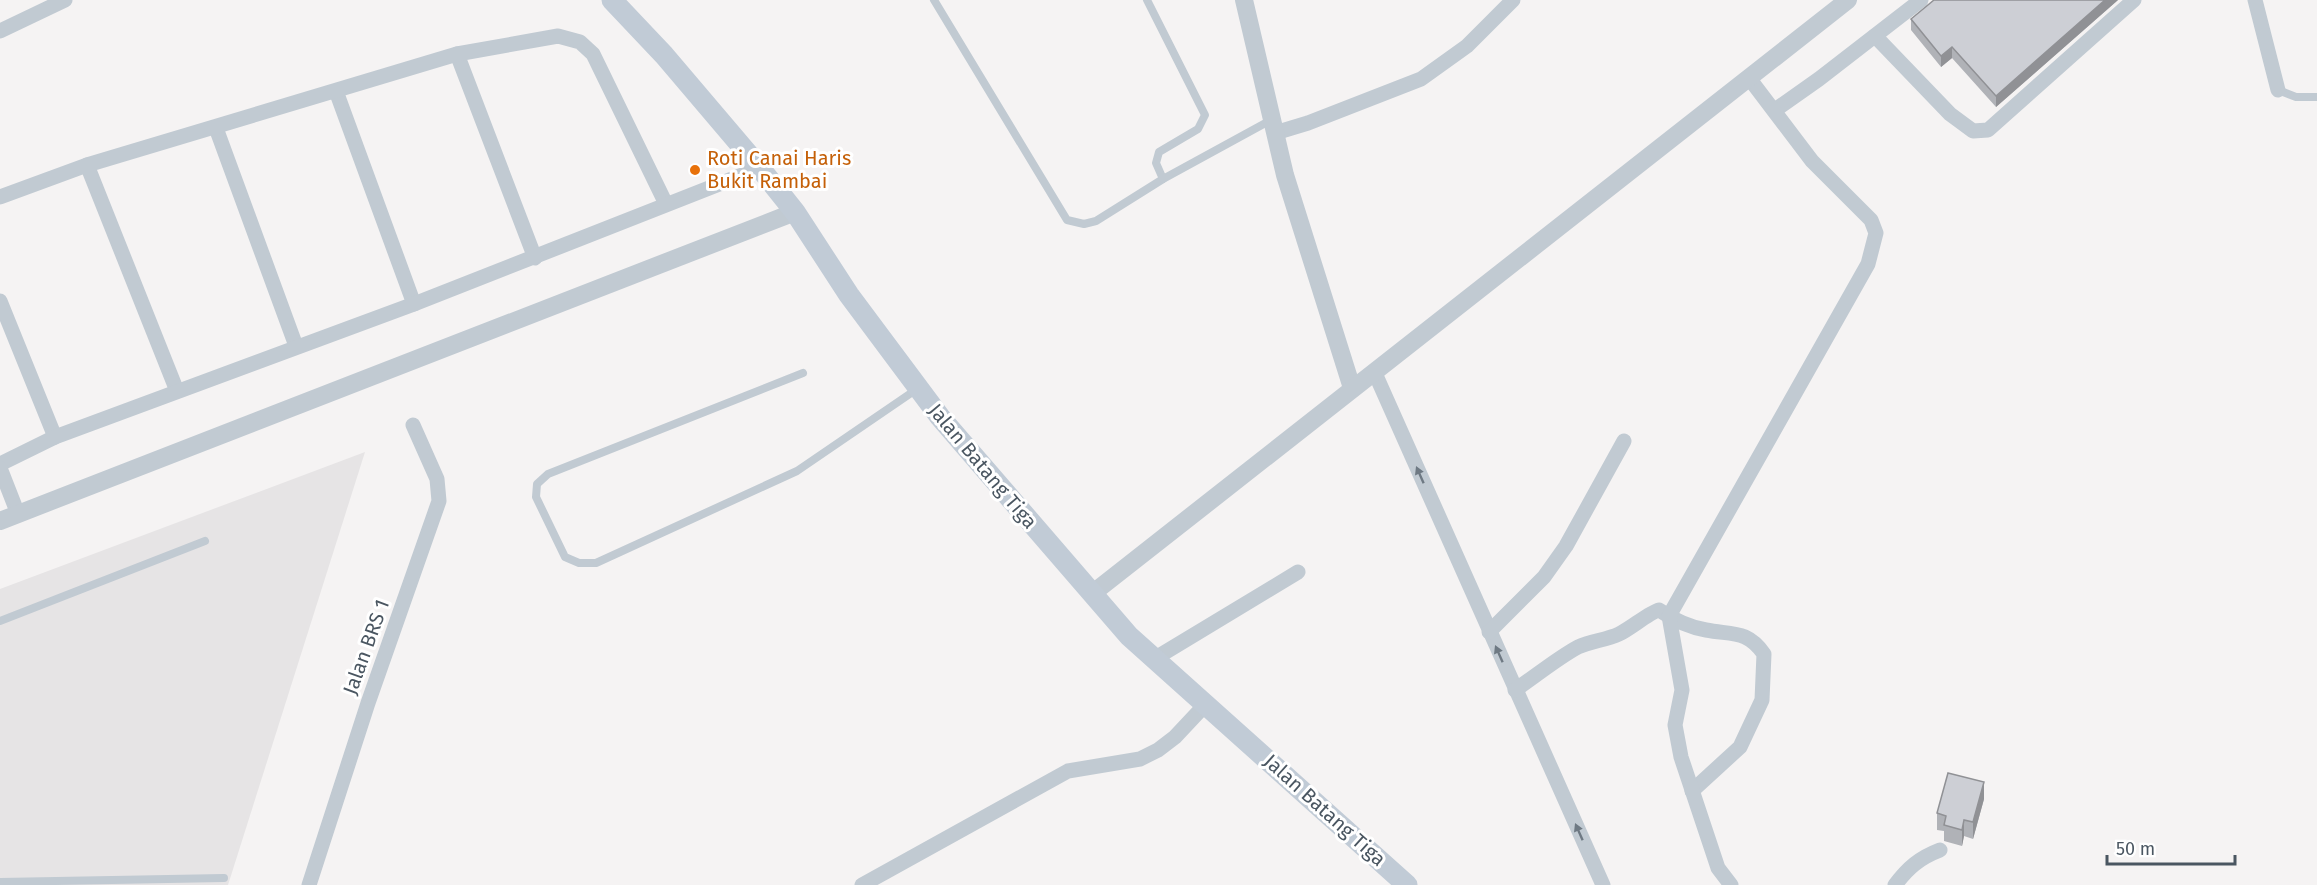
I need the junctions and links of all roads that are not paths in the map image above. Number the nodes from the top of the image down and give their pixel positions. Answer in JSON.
{"nodes":[{"id":1,"x":64,"y":0,"type":"edge"},
{"id":2,"x":612,"y":0,"type":"edge"},
{"id":3,"x":934,"y":0,"type":"edge"},
{"id":4,"x":1147,"y":0,"type":"edge"},
{"id":5,"x":1244,"y":0,"type":"edge"},
{"id":6,"x":1513,"y":0,"type":"edge"},
{"id":7,"x":1848,"y":0,"type":"edge"},
{"id":8,"x":1921,"y":0,"type":"edge"},
{"id":9,"x":2134,"y":0,"type":"edge"},
{"id":10,"x":2255,"y":0,"type":"edge"},
{"id":11,"x":0,"y":30,"type":"edge"},
{"id":12,"x":1875,"y":36,"type":"junction"},
{"id":13,"x":457,"y":54,"type":"junction"},
{"id":14,"x":1749,"y":78,"type":"junction"},
{"id":15,"x":2278,"y":90,"type":"joint"},
{"id":16,"x":336,"y":91,"type":"junction"},
{"id":17,"x":2317,"y":98,"type":"edge"},
{"id":18,"x":1775,"y":110,"type":"junction"},
{"id":19,"x":1274,"y":126,"type":"junction"},
{"id":20,"x":216,"y":128,"type":"junction"},
{"id":21,"x":87,"y":165,"type":"junction"},
{"id":22,"x":760,"y":168,"type":"junction"},
{"id":23,"x":1163,"y":179,"type":"junction"},
{"id":24,"x":0,"y":197,"type":"edge"},
{"id":25,"x":666,"y":204,"type":"junction"},
{"id":26,"x":795,"y":212,"type":"junction"},
{"id":27,"x":535,"y":258,"type":"junction"},
{"id":28,"x":0,"y":301,"type":"edge"},
{"id":29,"x":414,"y":304,"type":"junction"},
{"id":30,"x":296,"y":346,"type":"junction"},
{"id":31,"x":1374,"y":371,"type":"junction"},
{"id":32,"x":803,"y":374,"type":"dead end"},
{"id":33,"x":918,"y":388,"type":"junction"},
{"id":34,"x":1352,"y":388,"type":"junction"},
{"id":35,"x":177,"y":391,"type":"junction"},
{"id":36,"x":413,"y":425,"type":"dead end"},
{"id":37,"x":55,"y":437,"type":"junction"},
{"id":38,"x":1624,"y":441,"type":"dead end"},
{"id":39,"x":0,"y":466,"type":"edge"},
{"id":40,"x":18,"y":514,"type":"junction"},
{"id":41,"x":0,"y":521,"type":"edge"},
{"id":42,"x":205,"y":541,"type":"dead end"},
{"id":43,"x":1298,"y":572,"type":"dead end"},
{"id":44,"x":1093,"y":593,"type":"junction"},
{"id":45,"x":1669,"y":616,"type":"junction"},
{"id":46,"x":0,"y":621,"type":"edge"},
{"id":47,"x":1489,"y":632,"type":"junction"},
{"id":48,"x":1154,"y":659,"type":"junction"},
{"id":49,"x":1515,"y":690,"type":"junction"},
{"id":50,"x":1205,"y":705,"type":"junction"},
{"id":51,"x":1692,"y":791,"type":"junction"},
{"id":52,"x":1940,"y":850,"type":"dead end"},
{"id":53,"x":224,"y":878,"type":"dead end"},
{"id":54,"x":0,"y":882,"type":"edge"},
{"id":55,"x":309,"y":885,"type":"edge"},
{"id":56,"x":862,"y":885,"type":"edge"},
{"id":57,"x":1407,"y":885,"type":"edge"},
{"id":58,"x":1603,"y":885,"type":"edge"},
{"id":59,"x":1731,"y":885,"type":"edge"},
{"id":60,"x":1895,"y":885,"type":"edge"}],
"edges":[{"from":1,"to":11,"type":"street"},
{"from":2,"to":22,"type":"main road","name":"Jalan Batang Tiga"},
{"from":3,"to":23,"type":"lane"},
{"from":4,"to":23,"type":"lane"},
{"from":5,"to":19,"type":"street"},
{"from":6,"to":19,"type":"street"},
{"from":7,"to":14,"type":"street"},
{"from":8,"to":12,"type":"street"},
{"from":9,"to":12,"type":"street"},
{"from":10,"to":15,"type":"street"},
{"from":12,"to":18,"type":"street"},
{"from":13,"to":16,"type":"street"},
{"from":13,"to":25,"type":"street"},
{"from":13,"to":27,"type":"street"},
{"from":14,"to":18,"type":"street"},
{"from":14,"to":31,"type":"street"},
{"from":15,"to":17,"type":"lane"},
{"from":16,"to":20,"type":"street"},
{"from":16,"to":29,"type":"street"},
{"from":18,"to":45,"type":"street"},
{"from":19,"to":23,"type":"lane"},
{"from":19,"to":34,"type":"street"},
{"from":20,"to":21,"type":"street"},
{"from":20,"to":30,"type":"street"},
{"from":21,"to":24,"type":"street"},
{"from":21,"to":35,"type":"street"},
{"from":22,"to":25,"type":"street"},
{"from":22,"to":26,"type":"main road","name":"Jalan Batang Tiga"},
{"from":25,"to":27,"type":"street"},
{"from":26,"to":33,"type":"main road","name":"Jalan Batang Tiga"},
{"from":26,"to":40,"type":"street"},
{"from":27,"to":29,"type":"street"},
{"from":28,"to":37,"type":"street"},
{"from":29,"to":30,"type":"street"},
{"from":30,"to":35,"type":"street"},
{"from":31,"to":34,"type":"street"},
{"from":47,"to":31,"type":"street","one_way":true},
{"from":32,"to":33,"type":"lane"},
{"from":33,"to":44,"type":"main road","name":"Jalan Batang Tiga"},
{"from":34,"to":44,"type":"street"},
{"from":35,"to":37,"type":"street"},
{"from":36,"to":55,"type":"street","name":"Jalan BRS 1"},
{"from":37,"to":39,"type":"street"},
{"from":38,"to":47,"type":"street"},
{"from":39,"to":40,"type":"street"},
{"from":40,"to":41,"type":"street"},
{"from":42,"to":46,"type":"lane"},
{"from":43,"to":48,"type":"street"},
{"from":44,"to":48,"type":"main road","name":"Jalan Batang Tiga"},
{"from":45,"to":49,"type":"street"},
{"from":45,"to":51,"type":"street"},
{"from":45,"to":51,"type":"street"},
{"from":49,"to":47,"type":"street","one_way":true},
{"from":48,"to":50,"type":"main road","name":"Jalan Batang Tiga"},
{"from":58,"to":49,"type":"street","one_way":true},
{"from":50,"to":56,"type":"street"},
{"from":50,"to":57,"type":"main road","name":"Jalan Batang Tiga"},
{"from":51,"to":59,"type":"street"},
{"from":52,"to":60,"type":"street"},
{"from":53,"to":54,"type":"lane"}]}
